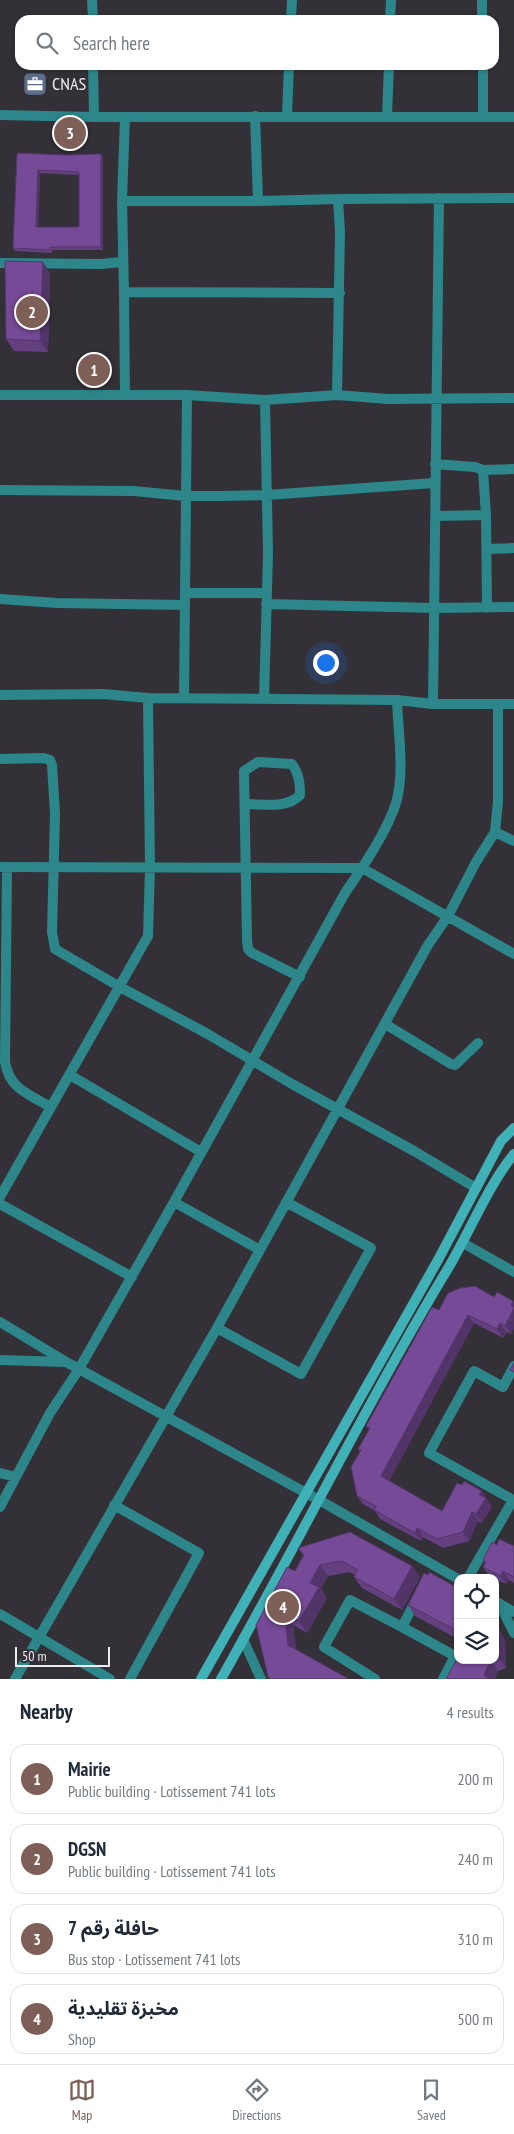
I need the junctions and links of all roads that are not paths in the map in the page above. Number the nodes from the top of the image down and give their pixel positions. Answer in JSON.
{"nodes":[{"id":1,"x":92,"y":0,"type":"edge"},
{"id":2,"x":292,"y":0,"type":"edge"},
{"id":3,"x":391,"y":0,"type":"edge"},
{"id":4,"x":482,"y":0,"type":"edge"},
{"id":5,"x":92,"y":15,"type":"edge"},
{"id":6,"x":291,"y":15,"type":"edge"},
{"id":7,"x":390,"y":15,"type":"edge"},
{"id":8,"x":482,"y":15,"type":"edge"},
{"id":9,"x":93,"y":70,"type":"edge"},
{"id":10,"x":289,"y":70,"type":"edge"},
{"id":11,"x":389,"y":70,"type":"edge"},
{"id":12,"x":483,"y":70,"type":"edge"},
{"id":13,"x":0,"y":115,"type":"edge"},
{"id":14,"x":255,"y":116,"type":"junction"},
{"id":15,"x":287,"y":116,"type":"junction"},
{"id":16,"x":484,"y":116,"type":"junction"},
{"id":17,"x":94,"y":117,"type":"junction"},
{"id":18,"x":125,"y":117,"type":"junction"},
{"id":19,"x":387,"y":117,"type":"junction"},
{"id":20,"x":514,"y":117,"type":"edge"},
{"id":21,"x":439,"y":198,"type":"junction"},
{"id":22,"x":514,"y":198,"type":"edge"},
{"id":23,"x":338,"y":199,"type":"junction"},
{"id":24,"x":122,"y":201,"type":"junction"},
{"id":25,"x":258,"y":201,"type":"junction"},
{"id":26,"x":122,"y":262,"type":"junction"},
{"id":27,"x":0,"y":263,"type":"edge"},
{"id":28,"x":124,"y":292,"type":"junction"},
{"id":29,"x":340,"y":292,"type":"junction"},
{"id":30,"x":0,"y":394,"type":"edge"},
{"id":31,"x":126,"y":395,"type":"junction"},
{"id":32,"x":187,"y":395,"type":"junction"},
{"id":33,"x":337,"y":395,"type":"junction"},
{"id":34,"x":436,"y":398,"type":"junction"},
{"id":35,"x":514,"y":398,"type":"edge"},
{"id":36,"x":265,"y":400,"type":"junction"},
{"id":37,"x":435,"y":464,"type":"junction"},
{"id":38,"x":514,"y":469,"type":"edge"},
{"id":39,"x":482,"y":470,"type":"junction"},
{"id":40,"x":434,"y":483,"type":"junction"},
{"id":41,"x":0,"y":490,"type":"edge"},
{"id":42,"x":267,"y":495,"type":"junction"},
{"id":43,"x":185,"y":496,"type":"junction"},
{"id":44,"x":486,"y":515,"type":"junction"},
{"id":45,"x":436,"y":516,"type":"junction"},
{"id":46,"x":514,"y":548,"type":"edge"},
{"id":47,"x":487,"y":549,"type":"junction"},
{"id":48,"x":186,"y":593,"type":"junction"},
{"id":49,"x":266,"y":593,"type":"junction"},
{"id":50,"x":0,"y":599,"type":"edge"},
{"id":51,"x":266,"y":604,"type":"junction"},
{"id":52,"x":185,"y":605,"type":"junction"},
{"id":53,"x":514,"y":607,"type":"edge"},
{"id":54,"x":434,"y":608,"type":"junction"},
{"id":55,"x":487,"y":608,"type":"junction"},
{"id":56,"x":0,"y":695,"type":"edge"},
{"id":57,"x":184,"y":697,"type":"junction"},
{"id":58,"x":148,"y":698,"type":"junction"},
{"id":59,"x":264,"y":699,"type":"junction"},
{"id":60,"x":397,"y":700,"type":"junction"},
{"id":61,"x":433,"y":704,"type":"junction"},
{"id":62,"x":498,"y":704,"type":"junction"},
{"id":63,"x":514,"y":704,"type":"edge"},
{"id":64,"x":0,"y":759,"type":"edge"},
{"id":65,"x":245,"y":804,"type":"junction"},
{"id":66,"x":496,"y":832,"type":"junction"},
{"id":67,"x":514,"y":841,"type":"edge"},
{"id":68,"x":4,"y":868,"type":"edge"},
{"id":69,"x":53,"y":868,"type":"junction"},
{"id":70,"x":150,"y":868,"type":"junction"},
{"id":71,"x":246,"y":868,"type":"junction"},
{"id":72,"x":362,"y":868,"type":"junction"},
{"id":73,"x":448,"y":916,"type":"junction"},
{"id":74,"x":514,"y":954,"type":"edge"},
{"id":75,"x":300,"y":977,"type":"junction"},
{"id":76,"x":120,"y":987,"type":"junction"},
{"id":77,"x":385,"y":1024,"type":"junction"},
{"id":78,"x":478,"y":1042,"type":"dead end"},
{"id":79,"x":252,"y":1060,"type":"junction"},
{"id":80,"x":70,"y":1075,"type":"junction"},
{"id":81,"x":50,"y":1106,"type":"junction"},
{"id":82,"x":336,"y":1109,"type":"junction"},
{"id":83,"x":514,"y":1129,"type":"edge"},
{"id":84,"x":201,"y":1152,"type":"junction"},
{"id":85,"x":514,"y":1154,"type":"edge"},
{"id":86,"x":476,"y":1188,"type":"junction"},
{"id":87,"x":0,"y":1197,"type":"edge"},
{"id":88,"x":174,"y":1202,"type":"junction"},
{"id":89,"x":286,"y":1202,"type":"junction"},
{"id":90,"x":0,"y":1204,"type":"edge"},
{"id":91,"x":463,"y":1243,"type":"junction"},
{"id":92,"x":260,"y":1250,"type":"junction"},
{"id":93,"x":514,"y":1272,"type":"edge"},
{"id":94,"x":132,"y":1277,"type":"junction"},
{"id":95,"x":0,"y":1322,"type":"edge"},
{"id":96,"x":217,"y":1328,"type":"junction"},
{"id":97,"x":0,"y":1360,"type":"edge"},
{"id":98,"x":68,"y":1362,"type":"junction"},
{"id":99,"x":514,"y":1366,"type":"edge"},
{"id":100,"x":79,"y":1369,"type":"junction"},
{"id":101,"x":166,"y":1416,"type":"junction"},
{"id":102,"x":0,"y":1473,"type":"edge"},
{"id":103,"x":16,"y":1477,"type":"junction"},
{"id":104,"x":306,"y":1493,"type":"junction"},
{"id":105,"x":319,"y":1500,"type":"junction"},
{"id":106,"x":114,"y":1505,"type":"junction"},
{"id":107,"x":0,"y":1507,"type":"edge"},
{"id":108,"x":470,"y":1574,"type":"edge"},
{"id":109,"x":454,"y":1578,"type":"edge"},
{"id":110,"x":420,"y":1592,"type":"edge"},
{"id":111,"x":499,"y":1603,"type":"edge"},
{"id":112,"x":499,"y":1606,"type":"edge"},
{"id":113,"x":514,"y":1612,"type":"edge"},
{"id":114,"x":0,"y":1614,"type":"edge"},
{"id":115,"x":402,"y":1627,"type":"junction"},
{"id":116,"x":514,"y":1632,"type":"edge"},
{"id":117,"x":39,"y":1637,"type":"junction"},
{"id":118,"x":243,"y":1640,"type":"junction"},
{"id":119,"x":15,"y":1679,"type":"edge"},
{"id":120,"x":110,"y":1679,"type":"edge"},
{"id":121,"x":130,"y":1679,"type":"edge"},
{"id":122,"x":201,"y":1679,"type":"edge"},
{"id":123,"x":220,"y":1679,"type":"edge"},
{"id":124,"x":262,"y":1679,"type":"edge"},
{"id":125,"x":376,"y":1679,"type":"edge"},
{"id":126,"x":443,"y":1679,"type":"edge"}],
"edges":[{"from":1,"to":5,"type":"street"},
{"from":2,"to":6,"type":"street"},
{"from":3,"to":7,"type":"street"},
{"from":4,"to":8,"type":"street"},
{"from":9,"to":17,"type":"street"},
{"from":10,"to":15,"type":"street"},
{"from":11,"to":19,"type":"street"},
{"from":12,"to":16,"type":"street"},
{"from":13,"to":17,"type":"street"},
{"from":14,"to":15,"type":"street"},
{"from":14,"to":18,"type":"street"},
{"from":14,"to":25,"type":"street"},
{"from":15,"to":19,"type":"street"},
{"from":16,"to":19,"type":"street"},
{"from":16,"to":20,"type":"street"},
{"from":17,"to":18,"type":"street"},
{"from":18,"to":24,"type":"street"},
{"from":21,"to":22,"type":"street"},
{"from":21,"to":23,"type":"street"},
{"from":21,"to":34,"type":"street"},
{"from":23,"to":25,"type":"street"},
{"from":23,"to":29,"type":"street"},
{"from":24,"to":25,"type":"street"},
{"from":24,"to":26,"type":"street"},
{"from":26,"to":27,"type":"street"},
{"from":26,"to":28,"type":"street"},
{"from":28,"to":29,"type":"street"},
{"from":28,"to":31,"type":"street"},
{"from":29,"to":33,"type":"street"},
{"from":30,"to":31,"type":"street"},
{"from":31,"to":32,"type":"street"},
{"from":32,"to":36,"type":"street"},
{"from":32,"to":43,"type":"street"},
{"from":33,"to":34,"type":"street"},
{"from":33,"to":36,"type":"street"},
{"from":34,"to":35,"type":"street"},
{"from":34,"to":37,"type":"street"},
{"from":36,"to":42,"type":"street"},
{"from":37,"to":39,"type":"street"},
{"from":37,"to":40,"type":"street"},
{"from":38,"to":39,"type":"street"},
{"from":39,"to":44,"type":"street"},
{"from":40,"to":42,"type":"street"},
{"from":40,"to":45,"type":"street"},
{"from":41,"to":43,"type":"street"},
{"from":42,"to":43,"type":"street"},
{"from":42,"to":49,"type":"street"},
{"from":43,"to":48,"type":"street"},
{"from":44,"to":45,"type":"street"},
{"from":44,"to":47,"type":"street"},
{"from":45,"to":54,"type":"street"},
{"from":46,"to":47,"type":"street"},
{"from":47,"to":55,"type":"street"},
{"from":48,"to":49,"type":"street"},
{"from":48,"to":52,"type":"street"},
{"from":49,"to":51,"type":"street"},
{"from":50,"to":52,"type":"street"},
{"from":51,"to":54,"type":"street"},
{"from":51,"to":59,"type":"street"},
{"from":52,"to":57,"type":"street"},
{"from":53,"to":55,"type":"street"},
{"from":54,"to":55,"type":"street"},
{"from":54,"to":61,"type":"street"},
{"from":56,"to":58,"type":"street"},
{"from":57,"to":58,"type":"street"},
{"from":57,"to":59,"type":"street"},
{"from":58,"to":70,"type":"street"},
{"from":59,"to":60,"type":"street"},
{"from":60,"to":61,"type":"street"},
{"from":60,"to":72,"type":"street"},
{"from":61,"to":62,"type":"street"},
{"from":62,"to":63,"type":"street"},
{"from":62,"to":66,"type":"street"},
{"from":64,"to":69,"type":"street"},
{"from":65,"to":65,"type":"street"},
{"from":65,"to":71,"type":"street"},
{"from":66,"to":67,"type":"street"},
{"from":66,"to":73,"type":"street"},
{"from":68,"to":69,"type":"street"},
{"from":68,"to":81,"type":"street"},
{"from":69,"to":70,"type":"street"},
{"from":69,"to":76,"type":"street"},
{"from":70,"to":71,"type":"street"},
{"from":70,"to":76,"type":"street"},
{"from":71,"to":72,"type":"street"},
{"from":71,"to":75,"type":"street"},
{"from":72,"to":73,"type":"street"},
{"from":72,"to":75,"type":"street"},
{"from":73,"to":74,"type":"street"},
{"from":73,"to":77,"type":"street"},
{"from":75,"to":79,"type":"street"},
{"from":76,"to":79,"type":"street"},
{"from":76,"to":80,"type":"street"},
{"from":77,"to":78,"type":"street"},
{"from":77,"to":82,"type":"street"},
{"from":79,"to":82,"type":"street"},
{"from":79,"to":84,"type":"street"},
{"from":80,"to":81,"type":"street"},
{"from":80,"to":84,"type":"street"},
{"from":81,"to":87,"type":"street"},
{"from":82,"to":86,"type":"street"},
{"from":82,"to":89,"type":"street"},
{"from":83,"to":86,"type":"main road"},
{"from":84,"to":88,"type":"street"},
{"from":85,"to":91,"type":"main road"},
{"from":86,"to":104,"type":"main road"},
{"from":88,"to":92,"type":"street"},
{"from":88,"to":94,"type":"street"},
{"from":89,"to":92,"type":"street"},
{"from":89,"to":96,"type":"street"},
{"from":90,"to":94,"type":"street"},
{"from":91,"to":93,"type":"street"},
{"from":91,"to":105,"type":"main road"},
{"from":92,"to":96,"type":"street"},
{"from":94,"to":100,"type":"street"},
{"from":95,"to":98,"type":"street"},
{"from":96,"to":101,"type":"street"},
{"from":97,"to":98,"type":"street"},
{"from":98,"to":100,"type":"street"},
{"from":99,"to":108,"type":"street"},
{"from":100,"to":101,"type":"street"},
{"from":100,"to":103,"type":"street"},
{"from":101,"to":104,"type":"street"},
{"from":101,"to":106,"type":"street"},
{"from":102,"to":103,"type":"street"},
{"from":103,"to":107,"type":"street"},
{"from":104,"to":105,"type":"street"},
{"from":104,"to":122,"type":"main road"},
{"from":105,"to":109,"type":"street"},
{"from":105,"to":118,"type":"main road"},
{"from":106,"to":117,"type":"street"},
{"from":106,"to":121,"type":"street"},
{"from":110,"to":115,"type":"street"},
{"from":111,"to":113,"type":"street"},
{"from":112,"to":116,"type":"street"},
{"from":114,"to":117,"type":"street"},
{"from":115,"to":125,"type":"street"},
{"from":115,"to":126,"type":"street"},
{"from":117,"to":119,"type":"street"},
{"from":117,"to":120,"type":"street"},
{"from":118,"to":123,"type":"main road"},
{"from":118,"to":124,"type":"street"}]}
